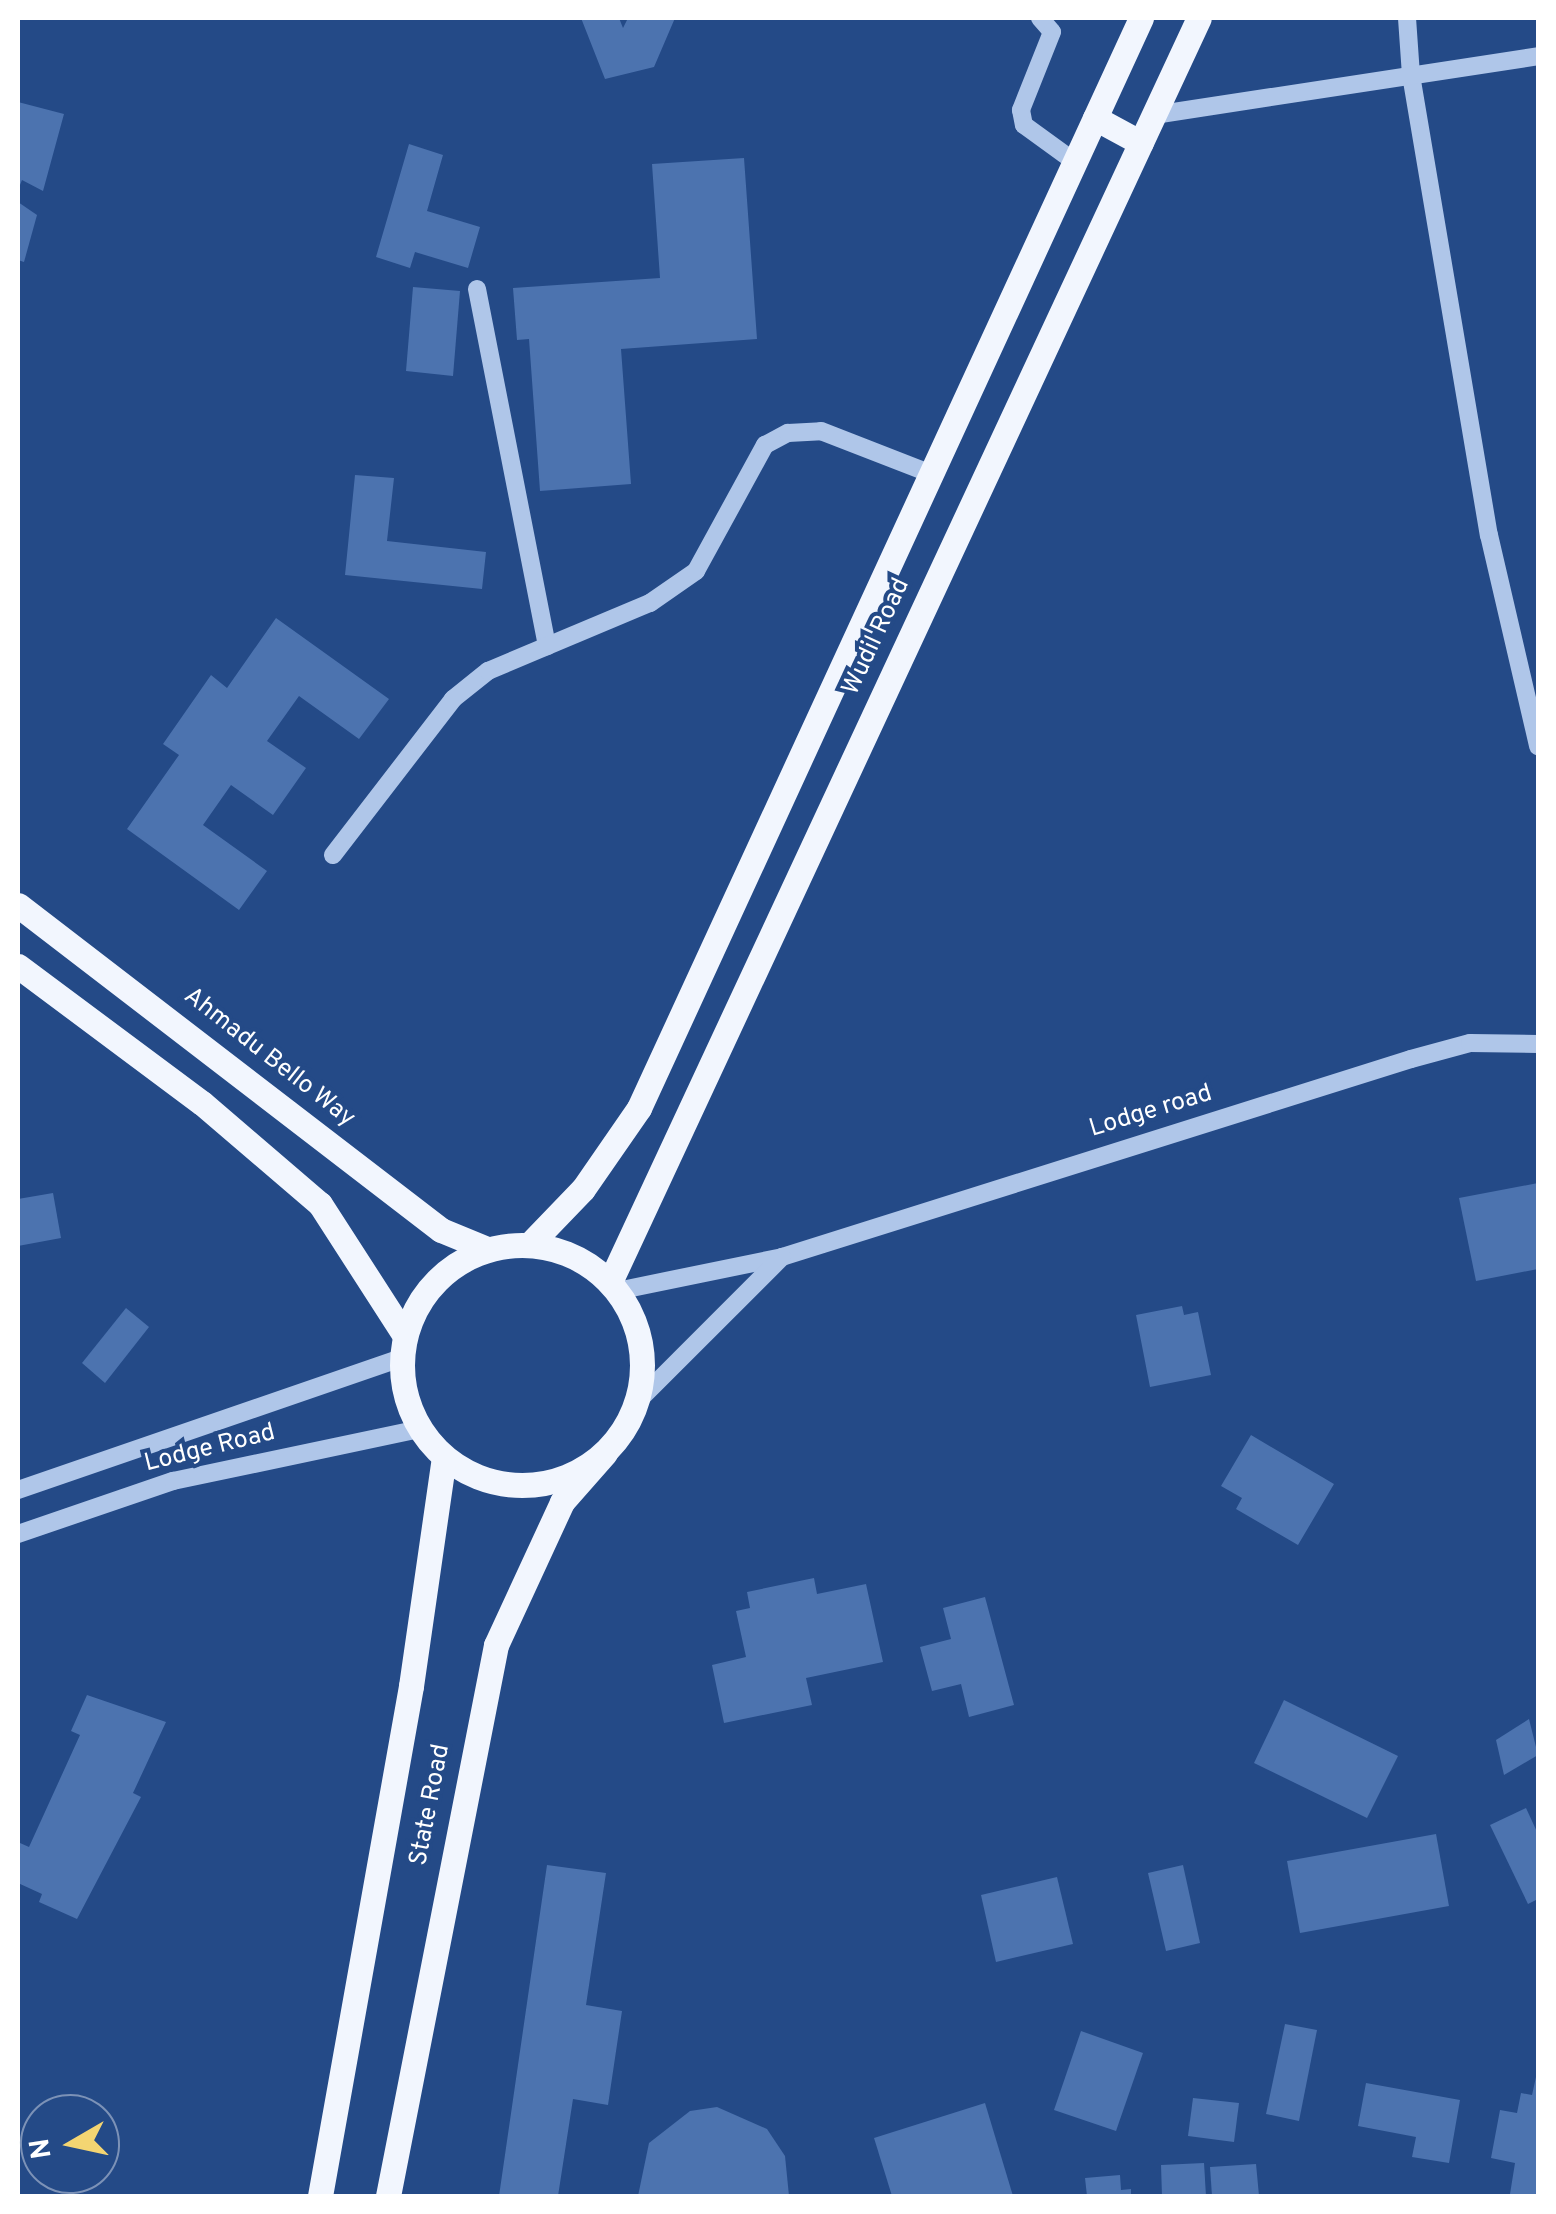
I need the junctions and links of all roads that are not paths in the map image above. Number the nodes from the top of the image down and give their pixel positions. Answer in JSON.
{"nodes":[{"id":1,"x":1040,"y":18,"type":"edge"},
{"id":2,"x":1141,"y":18,"type":"edge"},
{"id":3,"x":1200,"y":18,"type":"edge"},
{"id":4,"x":1407,"y":18,"type":"edge"},
{"id":5,"x":1538,"y":56,"type":"edge"},
{"id":6,"x":1411,"y":75,"type":"junction"},
{"id":7,"x":1154,"y":115,"type":"junction"},
{"id":8,"x":1095,"y":118,"type":"junction"},
{"id":9,"x":1141,"y":143,"type":"junction"},
{"id":10,"x":1074,"y":162,"type":"junction"},
{"id":11,"x":477,"y":289,"type":"dead end"},
{"id":12,"x":932,"y":474,"type":"junction"},
{"id":13,"x":547,"y":646,"type":"junction"},
{"id":14,"x":1532,"y":694,"type":"edge"},
{"id":15,"x":1538,"y":746,"type":"edge"},
{"id":16,"x":332,"y":855,"type":"dead end"},
{"id":17,"x":18,"y":905,"type":"edge"},
{"id":18,"x":18,"y":966,"type":"edge"},
{"id":19,"x":1538,"y":1044,"type":"edge"},
{"id":20,"x":530,"y":1244,"type":"junction"},
{"id":21,"x":487,"y":1249,"type":"junction"},
{"id":22,"x":782,"y":1257,"type":"junction"},
{"id":23,"x":613,"y":1286,"type":"junction"},
{"id":24,"x":403,"y":1347,"type":"junction"},
{"id":25,"x":638,"y":1401,"type":"junction"},
{"id":26,"x":420,"y":1429,"type":"junction"},
{"id":27,"x":606,"y":1453,"type":"junction"},
{"id":28,"x":444,"y":1458,"type":"junction"},
{"id":29,"x":18,"y":1490,"type":"edge"},
{"id":30,"x":18,"y":1534,"type":"edge"},
{"id":31,"x":320,"y":2196,"type":"edge"},
{"id":32,"x":388,"y":2196,"type":"edge"}],
"edges":[{"from":1,"to":10,"type":"street"},
{"from":2,"to":8,"type":"main road","name":"Wudil Road"},
{"from":3,"to":7,"type":"main road","name":"Wudil Road"},
{"from":4,"to":6,"type":"street"},
{"from":5,"to":6,"type":"street"},
{"from":6,"to":7,"type":"street"},
{"from":6,"to":14,"type":"street"},
{"from":7,"to":9,"type":"main road","name":"Wudil Road"},
{"from":8,"to":9,"type":"main road"},
{"from":8,"to":10,"type":"main road","name":"Wudil Road"},
{"from":9,"to":23,"type":"main road","name":"Wudil Road"},
{"from":10,"to":12,"type":"main road","name":"Wudil Road"},
{"from":11,"to":13,"type":"street"},
{"from":12,"to":13,"type":"street"},
{"from":12,"to":20,"type":"main road","name":"Wudil Road"},
{"from":13,"to":16,"type":"street"},
{"from":14,"to":15,"type":"street"},
{"from":17,"to":21,"type":"main road","name":"Ahmadu Bello Way"},
{"from":18,"to":24,"type":"main road"},
{"from":19,"to":22,"type":"street","name":"Lodge road"},
{"from":20,"to":21,"type":"main road"},
{"from":20,"to":23,"type":"main road"},
{"from":21,"to":24,"type":"main road"},
{"from":22,"to":23,"type":"street","name":"Lodge road"},
{"from":22,"to":25,"type":"street"},
{"from":23,"to":25,"type":"main road"},
{"from":24,"to":26,"type":"main road"},
{"from":24,"to":29,"type":"street","name":"Lodge Road"},
{"from":25,"to":27,"type":"main road"},
{"from":26,"to":28,"type":"main road"},
{"from":26,"to":30,"type":"street","name":"Lodge Road"},
{"from":27,"to":28,"type":"main road"},
{"from":27,"to":32,"type":"main road","name":"State Road"},
{"from":28,"to":31,"type":"main road","name":"State Road"}]}
